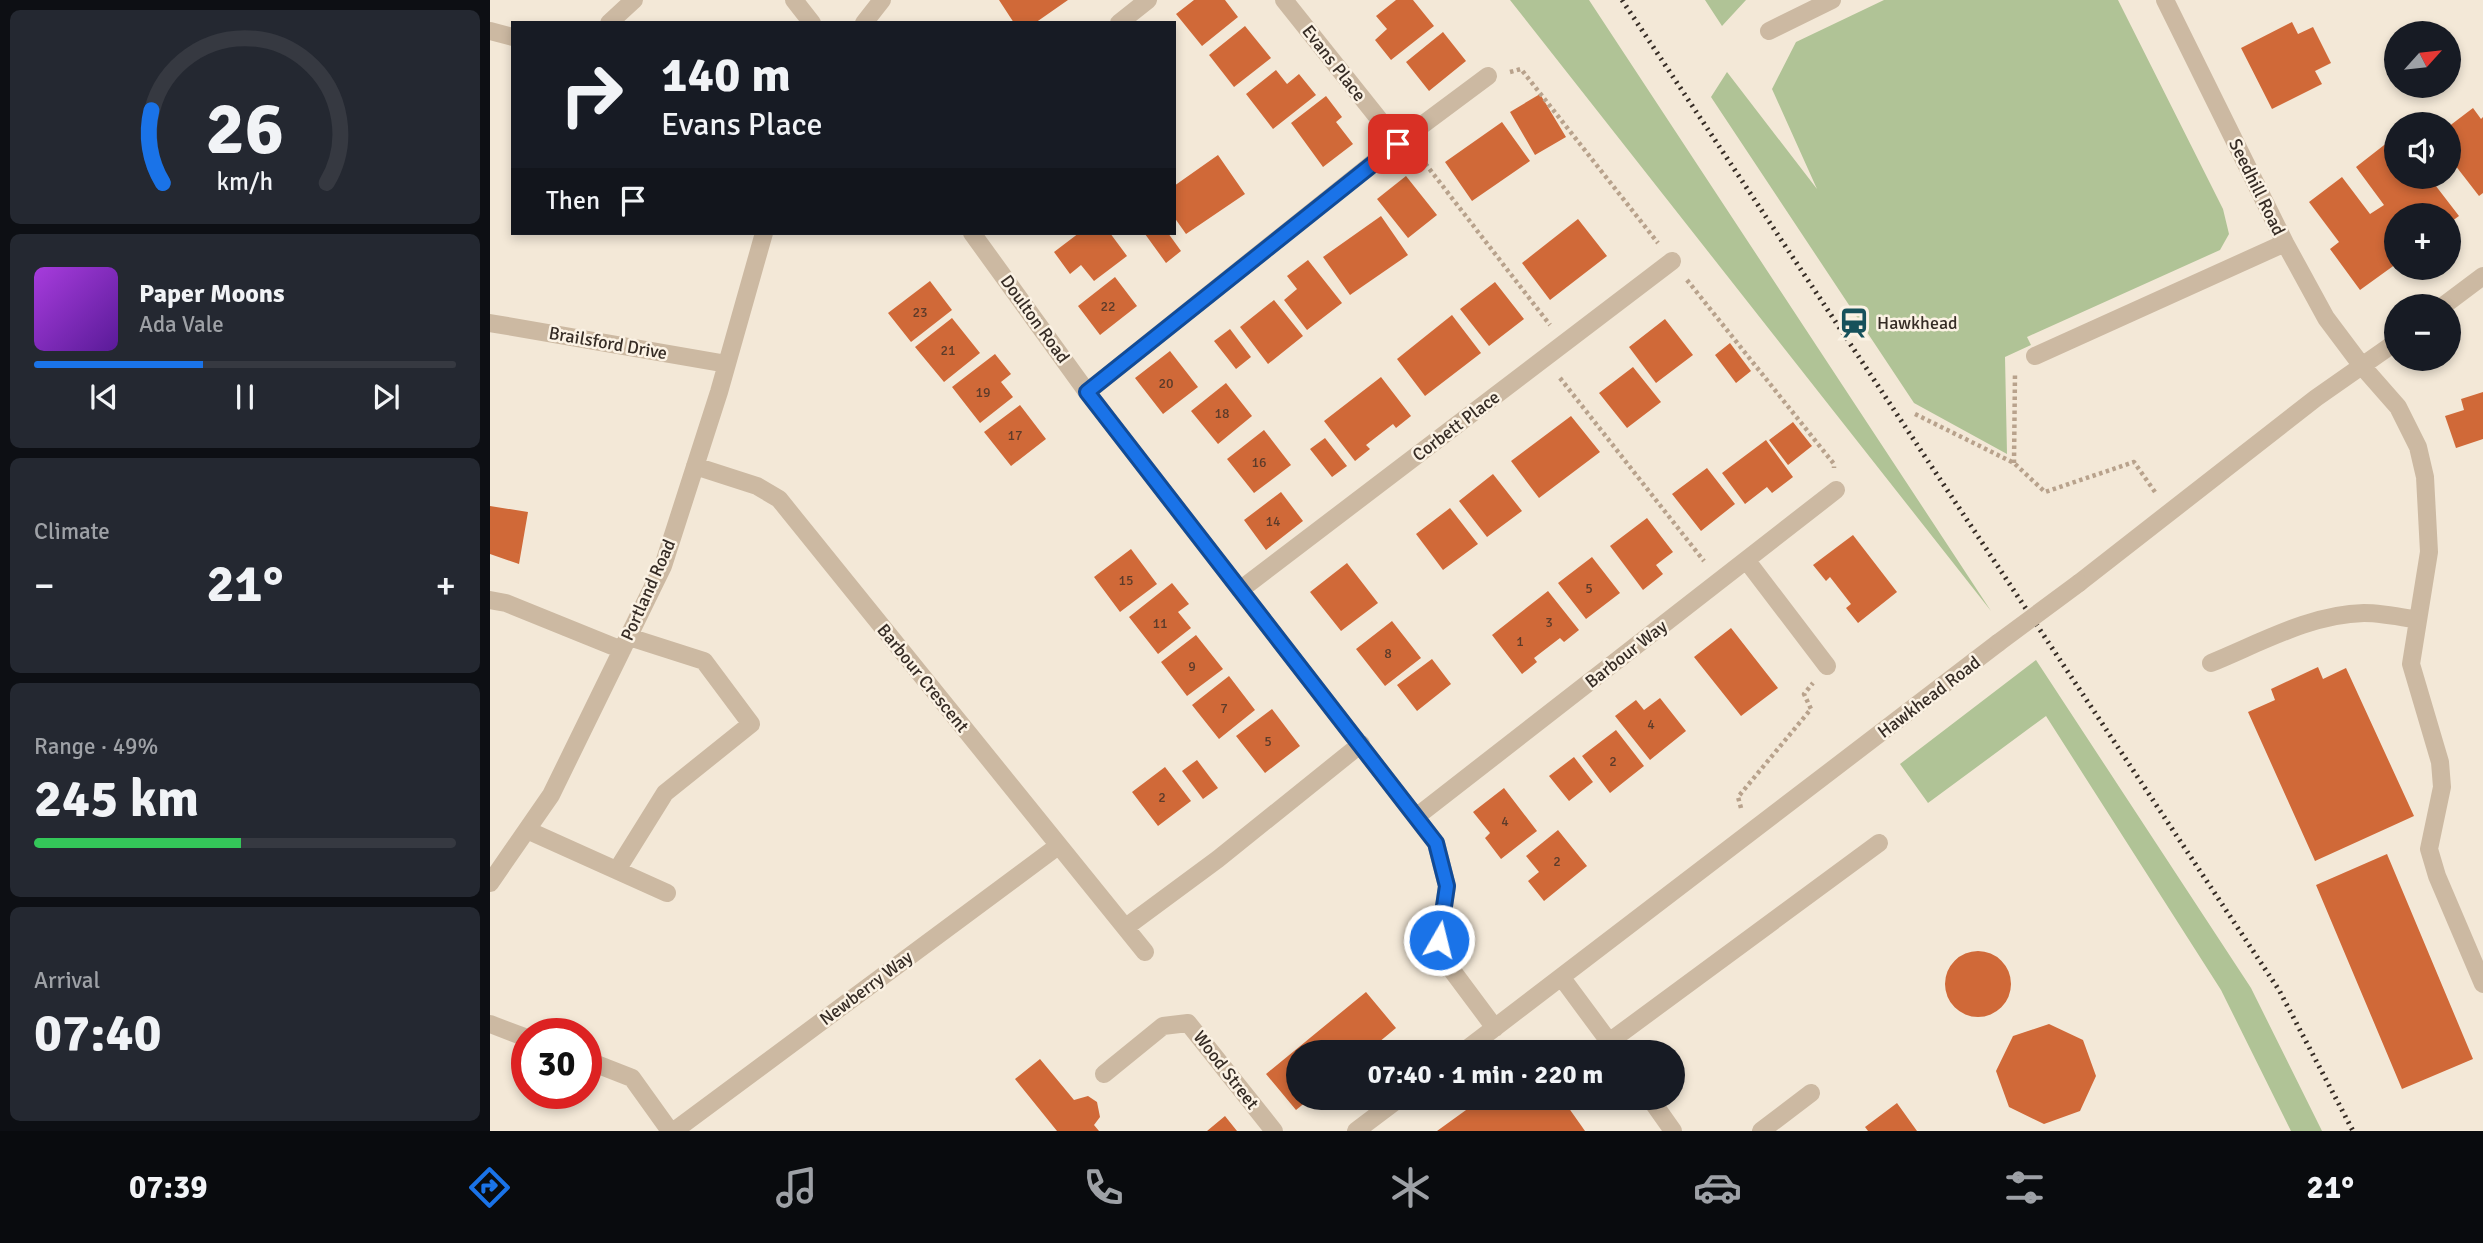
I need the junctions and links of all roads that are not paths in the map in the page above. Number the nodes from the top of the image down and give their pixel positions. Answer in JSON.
{"nodes":[{"id":1,"x":634,"y":0,"type":"edge"},
{"id":2,"x":794,"y":0,"type":"edge"},
{"id":3,"x":882,"y":0,"type":"edge"},
{"id":4,"x":1148,"y":0,"type":"edge"},
{"id":5,"x":1284,"y":0,"type":"edge"},
{"id":6,"x":1832,"y":0,"type":"edge"},
{"id":7,"x":2165,"y":0,"type":"edge"},
{"id":8,"x":611,"y":21,"type":"edge"},
{"id":9,"x":810,"y":21,"type":"edge"},
{"id":10,"x":866,"y":21,"type":"edge"},
{"id":11,"x":1122,"y":21,"type":"edge"},
{"id":12,"x":1769,"y":31,"type":"dead end"},
{"id":13,"x":490,"y":32,"type":"edge"},
{"id":14,"x":511,"y":37,"type":"edge"},
{"id":15,"x":1488,"y":76,"type":"dead end"},
{"id":16,"x":1401,"y":140,"type":"junction"},
{"id":17,"x":763,"y":235,"type":"edge"},
{"id":18,"x":973,"y":235,"type":"edge"},
{"id":19,"x":2285,"y":243,"type":"junction"},
{"id":20,"x":1672,"y":261,"type":"dead end"},
{"id":21,"x":2483,"y":276,"type":"edge"},
{"id":22,"x":2460,"y":294,"type":"edge"},
{"id":23,"x":490,"y":323,"type":"edge"},
{"id":24,"x":2384,"y":350,"type":"edge"},
{"id":25,"x":2035,"y":356,"type":"road end"},
{"id":26,"x":727,"y":364,"type":"junction"},
{"id":27,"x":2362,"y":366,"type":"junction"},
{"id":28,"x":1087,"y":392,"type":"junction"},
{"id":29,"x":695,"y":466,"type":"junction"},
{"id":30,"x":1836,"y":490,"type":"dead end"},
{"id":31,"x":1747,"y":561,"type":"junction"},
{"id":32,"x":1240,"y":590,"type":"junction"},
{"id":33,"x":490,"y":600,"type":"edge"},
{"id":34,"x":2418,"y":620,"type":"junction"},
{"id":35,"x":626,"y":643,"type":"junction"},
{"id":36,"x":2211,"y":663,"type":"dead end"},
{"id":37,"x":1826,"y":666,"type":"road end"},
{"id":38,"x":1361,"y":744,"type":"junction"},
{"id":39,"x":1416,"y":817,"type":"junction"},
{"id":40,"x":527,"y":830,"type":"junction"},
{"id":41,"x":1879,"y":843,"type":"dead end"},
{"id":42,"x":1058,"y":846,"type":"junction"},
{"id":43,"x":617,"y":870,"type":"junction"},
{"id":44,"x":490,"y":883,"type":"edge"},
{"id":45,"x":667,"y":893,"type":"dead end"},
{"id":46,"x":1126,"y":926,"type":"junction"},
{"id":47,"x":1145,"y":952,"type":"dead end"},
{"id":48,"x":1562,"y":978,"type":"junction"},
{"id":49,"x":2483,"y":984,"type":"edge"},
{"id":50,"x":490,"y":1024,"type":"edge"},
{"id":51,"x":1495,"y":1028,"type":"junction"},
{"id":52,"x":511,"y":1032,"type":"edge"},
{"id":53,"x":1479,"y":1040,"type":"edge"},
{"id":54,"x":1607,"y":1040,"type":"edge"},
{"id":55,"x":1621,"y":1040,"type":"edge"},
{"id":56,"x":602,"y":1066,"type":"edge"},
{"id":57,"x":1104,"y":1074,"type":"dead end"},
{"id":58,"x":1811,"y":1093,"type":"dead end"},
{"id":59,"x":1384,"y":1110,"type":"edge"},
{"id":60,"x":1658,"y":1110,"type":"edge"},
{"id":61,"x":672,"y":1131,"type":"edge"},
{"id":62,"x":1274,"y":1131,"type":"edge"},
{"id":63,"x":1356,"y":1131,"type":"edge"},
{"id":64,"x":1673,"y":1131,"type":"edge"},
{"id":65,"x":1761,"y":1131,"type":"edge"}],
"edges":[{"from":1,"to":8,"type":"street"},
{"from":2,"to":9,"type":"street"},
{"from":3,"to":10,"type":"street"},
{"from":4,"to":11,"type":"street"},
{"from":5,"to":16,"type":"street","name":"Evans Place"},
{"from":6,"to":12,"type":"street"},
{"from":7,"to":19,"type":"street","name":"Seedhill Road"},
{"from":13,"to":14,"type":"street"},
{"from":15,"to":16,"type":"street"},
{"from":16,"to":28,"type":"street"},
{"from":17,"to":26,"type":"street","name":"Portland Road"},
{"from":18,"to":28,"type":"street","name":"Doulton Road"},
{"from":19,"to":25,"type":"street"},
{"from":19,"to":27,"type":"street","name":"Seedhill Road"},
{"from":20,"to":32,"type":"street","name":"Corbett Place"},
{"from":21,"to":22,"type":"street"},
{"from":23,"to":26,"type":"street","name":"Brailsford Drive"},
{"from":24,"to":27,"type":"street","name":"Hawkhead Road"},
{"from":26,"to":29,"type":"street","name":"Portland Road"},
{"from":27,"to":34,"type":"street","name":"Seedhill Road"},
{"from":27,"to":48,"type":"street","name":"Hawkhead Road","bridge":true},
{"from":28,"to":32,"type":"street","name":"Doulton Road"},
{"from":29,"to":35,"type":"street","name":"Portland Road"},
{"from":29,"to":42,"type":"street","name":"Barbour Crescent"},
{"from":30,"to":31,"type":"street","name":"Barbour Way"},
{"from":31,"to":37,"type":"street"},
{"from":31,"to":39,"type":"street","name":"Barbour Way"},
{"from":32,"to":38,"type":"street","name":"Doulton Road"},
{"from":33,"to":35,"type":"street"},
{"from":34,"to":36,"type":"street"},
{"from":34,"to":49,"type":"street","name":"Seedhill Road"},
{"from":35,"to":40,"type":"street","name":"Portland Road"},
{"from":35,"to":43,"type":"street"},
{"from":38,"to":39,"type":"street","name":"Doulton Road"},
{"from":38,"to":46,"type":"street"},
{"from":39,"to":51,"type":"street","name":"Doulton Road"},
{"from":40,"to":43,"type":"street"},
{"from":40,"to":44,"type":"street","name":"Portland Road"},
{"from":41,"to":55,"type":"street"},
{"from":42,"to":46,"type":"street","name":"Barbour Crescent"},
{"from":42,"to":61,"type":"street","name":"Newberry Way"},
{"from":43,"to":45,"type":"street"},
{"from":46,"to":47,"type":"street","name":"Barbour Crescent"},
{"from":48,"to":51,"type":"street","name":"Hawkhead Road"},
{"from":48,"to":54,"type":"street"},
{"from":50,"to":52,"type":"street"},
{"from":51,"to":53,"type":"street","name":"Hawkhead Road"},
{"from":56,"to":61,"type":"street"},
{"from":57,"to":62,"type":"street","name":"Wood Street"},
{"from":58,"to":65,"type":"street"},
{"from":59,"to":63,"type":"street"},
{"from":60,"to":64,"type":"street"}]}
